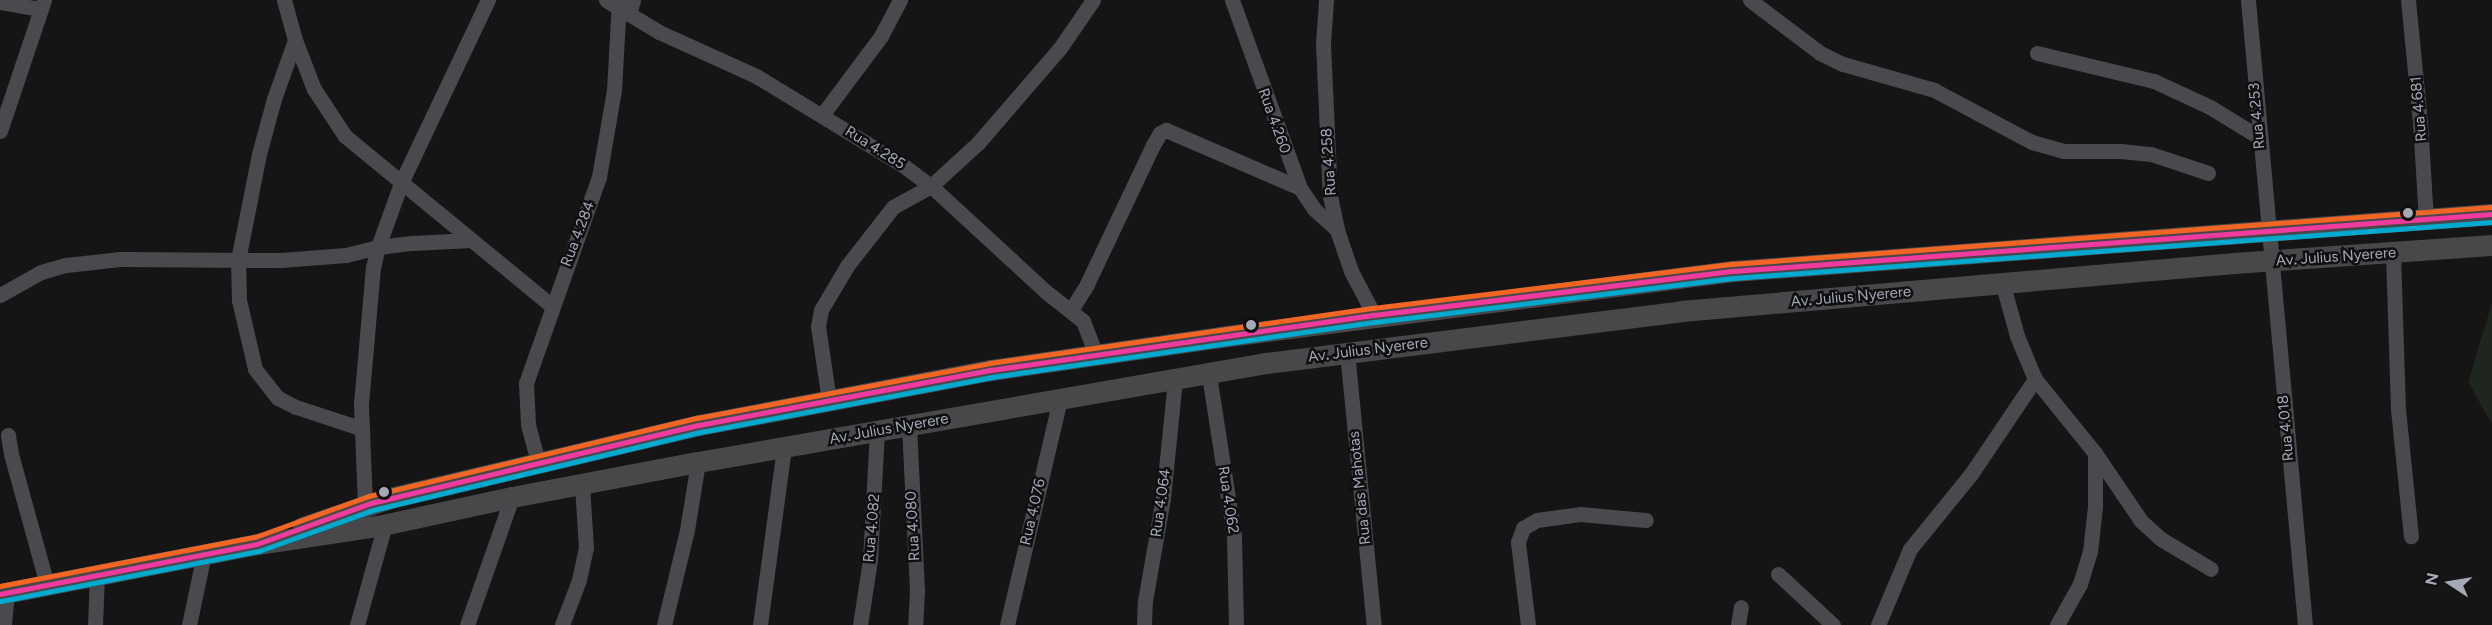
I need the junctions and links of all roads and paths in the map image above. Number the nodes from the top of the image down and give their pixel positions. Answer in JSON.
{"nodes":[{"id":1,"x":284,"y":0,"type":"edge"},
{"id":2,"x":488,"y":0,"type":"edge"},
{"id":3,"x":606,"y":0,"type":"edge"},
{"id":4,"x":900,"y":0,"type":"edge"},
{"id":5,"x":1093,"y":0,"type":"edge"},
{"id":6,"x":1232,"y":0,"type":"edge"},
{"id":7,"x":1326,"y":0,"type":"edge"},
{"id":8,"x":1750,"y":0,"type":"edge"},
{"id":9,"x":2248,"y":0,"type":"edge"},
{"id":10,"x":2408,"y":0,"type":"edge"},
{"id":11,"x":0,"y":2,"type":"edge"},
{"id":12,"x":41,"y":4,"type":"edge"},
{"id":13,"x":625,"y":6,"type":"edge"},
{"id":14,"x":295,"y":40,"type":"junction"},
{"id":15,"x":2037,"y":53,"type":"dead end"},
{"id":16,"x":822,"y":116,"type":"junction"},
{"id":17,"x":0,"y":131,"type":"edge"},
{"id":18,"x":2259,"y":137,"type":"junction"},
{"id":19,"x":2208,"y":172,"type":"dead end"},
{"id":20,"x":401,"y":183,"type":"junction"},
{"id":21,"x":931,"y":186,"type":"junction"},
{"id":22,"x":1300,"y":188,"type":"junction"},
{"id":23,"x":2492,"y":214,"type":"edge"},
{"id":24,"x":2426,"y":219,"type":"junction"},
{"id":25,"x":1337,"y":230,"type":"junction"},
{"id":26,"x":2268,"y":231,"type":"junction"},
{"id":27,"x":471,"y":240,"type":"junction"},
{"id":28,"x":2492,"y":245,"type":"edge"},
{"id":29,"x":378,"y":247,"type":"junction"},
{"id":30,"x":2393,"y":252,"type":"junction"},
{"id":31,"x":238,"y":260,"type":"junction"},
{"id":32,"x":2271,"y":262,"type":"junction"},
{"id":33,"x":2003,"y":285,"type":"junction"},
{"id":34,"x":0,"y":295,"type":"edge"},
{"id":35,"x":552,"y":306,"type":"junction"},
{"id":36,"x":1071,"y":310,"type":"junction"},
{"id":37,"x":1374,"y":315,"type":"junction"},
{"id":38,"x":1347,"y":352,"type":"junction"},
{"id":39,"x":1096,"y":355,"type":"junction"},
{"id":40,"x":1209,"y":375,"type":"junction"},
{"id":41,"x":2035,"y":379,"type":"junction"},
{"id":42,"x":1175,"y":380,"type":"junction"},
{"id":43,"x":1060,"y":399,"type":"junction"},
{"id":44,"x":829,"y":401,"type":"junction"},
{"id":45,"x":909,"y":426,"type":"junction"},
{"id":46,"x":360,"y":428,"type":"junction"},
{"id":47,"x":877,"y":431,"type":"junction"},
{"id":48,"x":8,"y":435,"type":"dead end"},
{"id":49,"x":784,"y":447,"type":"junction"},
{"id":50,"x":2095,"y":453,"type":"junction"},
{"id":51,"x":538,"y":462,"type":"junction"},
{"id":52,"x":698,"y":462,"type":"junction"},
{"id":53,"x":582,"y":485,"type":"junction"},
{"id":54,"x":512,"y":497,"type":"junction"},
{"id":55,"x":365,"y":505,"type":"junction"},
{"id":56,"x":1646,"y":520,"type":"dead end"},
{"id":57,"x":385,"y":524,"type":"junction"},
{"id":58,"x":2411,"y":536,"type":"dead end"},
{"id":59,"x":257,"y":544,"type":"junction"},
{"id":60,"x":204,"y":554,"type":"junction"},
{"id":61,"x":2211,"y":569,"type":"dead end"},
{"id":62,"x":1778,"y":574,"type":"dead end"},
{"id":63,"x":97,"y":576,"type":"junction"},
{"id":64,"x":47,"y":585,"type":"junction"},
{"id":65,"x":4,"y":593,"type":"edge"},
{"id":66,"x":1741,"y":607,"type":"dead end"},
{"id":67,"x":4,"y":625,"type":"edge"},
{"id":68,"x":95,"y":625,"type":"edge"},
{"id":69,"x":189,"y":625,"type":"edge"},
{"id":70,"x":357,"y":625,"type":"edge"},
{"id":71,"x":467,"y":625,"type":"edge"},
{"id":72,"x":562,"y":625,"type":"edge"},
{"id":73,"x":664,"y":625,"type":"edge"},
{"id":74,"x":760,"y":625,"type":"edge"},
{"id":75,"x":860,"y":625,"type":"edge"},
{"id":76,"x":915,"y":625,"type":"edge"},
{"id":77,"x":1007,"y":625,"type":"edge"},
{"id":78,"x":1144,"y":625,"type":"edge"},
{"id":79,"x":1236,"y":625,"type":"edge"},
{"id":80,"x":1374,"y":625,"type":"edge"},
{"id":81,"x":1528,"y":625,"type":"edge"},
{"id":82,"x":1738,"y":625,"type":"edge"},
{"id":83,"x":1833,"y":625,"type":"edge"},
{"id":84,"x":1878,"y":625,"type":"edge"},
{"id":85,"x":2057,"y":625,"type":"edge"},
{"id":86,"x":2305,"y":625,"type":"edge"}],
"edges":[{"from":1,"to":14,"type":"street"},
{"from":2,"to":20,"type":"street"},
{"from":3,"to":13,"type":"street","name":"Rua 4.285"},
{"from":4,"to":16,"type":"street"},
{"from":5,"to":21,"type":"street"},
{"from":6,"to":22,"type":"street","name":"Rua 4.260"},
{"from":7,"to":25,"type":"street","name":"Rua 4.258"},
{"from":8,"to":19,"type":"street"},
{"from":9,"to":18,"type":"street","name":"Rua 4.253"},
{"from":10,"to":24,"type":"street","name":"Rua 4.681"},
{"from":11,"to":12,"type":"street"},
{"from":12,"to":17,"type":"street"},
{"from":13,"to":16,"type":"street","name":"Rua 4.285"},
{"from":13,"to":35,"type":"street","name":"Rua 4.284"},
{"from":14,"to":20,"type":"street"},
{"from":14,"to":31,"type":"street"},
{"from":15,"to":18,"type":"street"},
{"from":16,"to":21,"type":"street","name":"Rua 4.285"},
{"from":18,"to":26,"type":"street","name":"Rua 4.253"},
{"from":20,"to":27,"type":"street"},
{"from":20,"to":29,"type":"street"},
{"from":21,"to":36,"type":"street","name":"Rua 4.285"},
{"from":21,"to":44,"type":"street"},
{"from":22,"to":25,"type":"street","name":"Rua 4.260"},
{"from":22,"to":36,"type":"street"},
{"from":23,"to":24,"type":"main road","name":"Av. Julius Nyerere"},
{"from":24,"to":26,"type":"main road","name":"Av. Julius Nyerere"},
{"from":25,"to":37,"type":"street","name":"Rua 4.258"},
{"from":26,"to":32,"type":"street","name":"Rua 4.018"},
{"from":26,"to":37,"type":"main road","name":"Av. Julius Nyerere"},
{"from":27,"to":29,"type":"street"},
{"from":27,"to":35,"type":"street"},
{"from":28,"to":30,"type":"main road","name":"Av. Julius Nyerere"},
{"from":29,"to":31,"type":"street"},
{"from":29,"to":46,"type":"street"},
{"from":30,"to":32,"type":"main road","name":"Av. Julius Nyerere"},
{"from":30,"to":58,"type":"street"},
{"from":31,"to":34,"type":"street"},
{"from":31,"to":46,"type":"street"},
{"from":32,"to":33,"type":"main road","name":"Av. Julius Nyerere"},
{"from":32,"to":86,"type":"street","name":"Rua 4.018"},
{"from":33,"to":38,"type":"main road","name":"Av. Julius Nyerere"},
{"from":33,"to":41,"type":"street"},
{"from":35,"to":51,"type":"street","name":"Rua 4.284"},
{"from":36,"to":39,"type":"street","name":"Rua 4.285"},
{"from":37,"to":39,"type":"main road","name":"Av. Julius Nyerere"},
{"from":38,"to":40,"type":"main road","name":"Av. Julius Nyerere"},
{"from":38,"to":80,"type":"street","name":"Rua das Mahotas"},
{"from":39,"to":44,"type":"main road","name":"Av. Julius Nyerere"},
{"from":40,"to":42,"type":"main road","name":"Av. Julius Nyerere"},
{"from":40,"to":79,"type":"street","name":"Rua 4.062"},
{"from":41,"to":50,"type":"street"},
{"from":41,"to":84,"type":"street"},
{"from":42,"to":43,"type":"main road","name":"Av. Julius Nyerere"},
{"from":42,"to":78,"type":"street","name":"Rua 4.064"},
{"from":43,"to":45,"type":"main road","name":"Av. Julius Nyerere"},
{"from":43,"to":77,"type":"street","name":"Rua 4.076"},
{"from":44,"to":51,"type":"main road","name":"Av. Julius Nyerere"},
{"from":45,"to":47,"type":"main road","name":"Av. Julius Nyerere"},
{"from":45,"to":76,"type":"street","name":"Rua 4.080"},
{"from":46,"to":55,"type":"street"},
{"from":47,"to":49,"type":"main road","name":"Av. Julius Nyerere"},
{"from":47,"to":75,"type":"street","name":"Rua 4.082"},
{"from":48,"to":64,"type":"street"},
{"from":49,"to":52,"type":"main road","name":"Av. Julius Nyerere"},
{"from":49,"to":74,"type":"street"},
{"from":50,"to":61,"type":"street"},
{"from":50,"to":85,"type":"street"},
{"from":51,"to":55,"type":"main road","name":"Av. Julius Nyerere"},
{"from":52,"to":53,"type":"main road","name":"Av. Julius Nyerere"},
{"from":52,"to":73,"type":"street"},
{"from":53,"to":54,"type":"main road","name":"Av. Julius Nyerere"},
{"from":53,"to":72,"type":"street"},
{"from":54,"to":57,"type":"main road","name":"Av. Julius Nyerere"},
{"from":54,"to":71,"type":"street"},
{"from":55,"to":59,"type":"main road","name":"Av. Julius Nyerere"},
{"from":56,"to":81,"type":"street"},
{"from":57,"to":59,"type":"main road","name":"Av. Julius Nyerere"},
{"from":57,"to":70,"type":"street"},
{"from":59,"to":60,"type":"main road","name":"Av. Julius Nyerere"},
{"from":60,"to":63,"type":"main road","name":"Av. Julius Nyerere"},
{"from":60,"to":69,"type":"street"},
{"from":62,"to":83,"type":"street"},
{"from":63,"to":64,"type":"main road","name":"Av. Julius Nyerere"},
{"from":63,"to":68,"type":"street"},
{"from":64,"to":65,"type":"main road","name":"Av. Julius Nyerere"},
{"from":65,"to":67,"type":"street"},
{"from":66,"to":82,"type":"street"}]}
